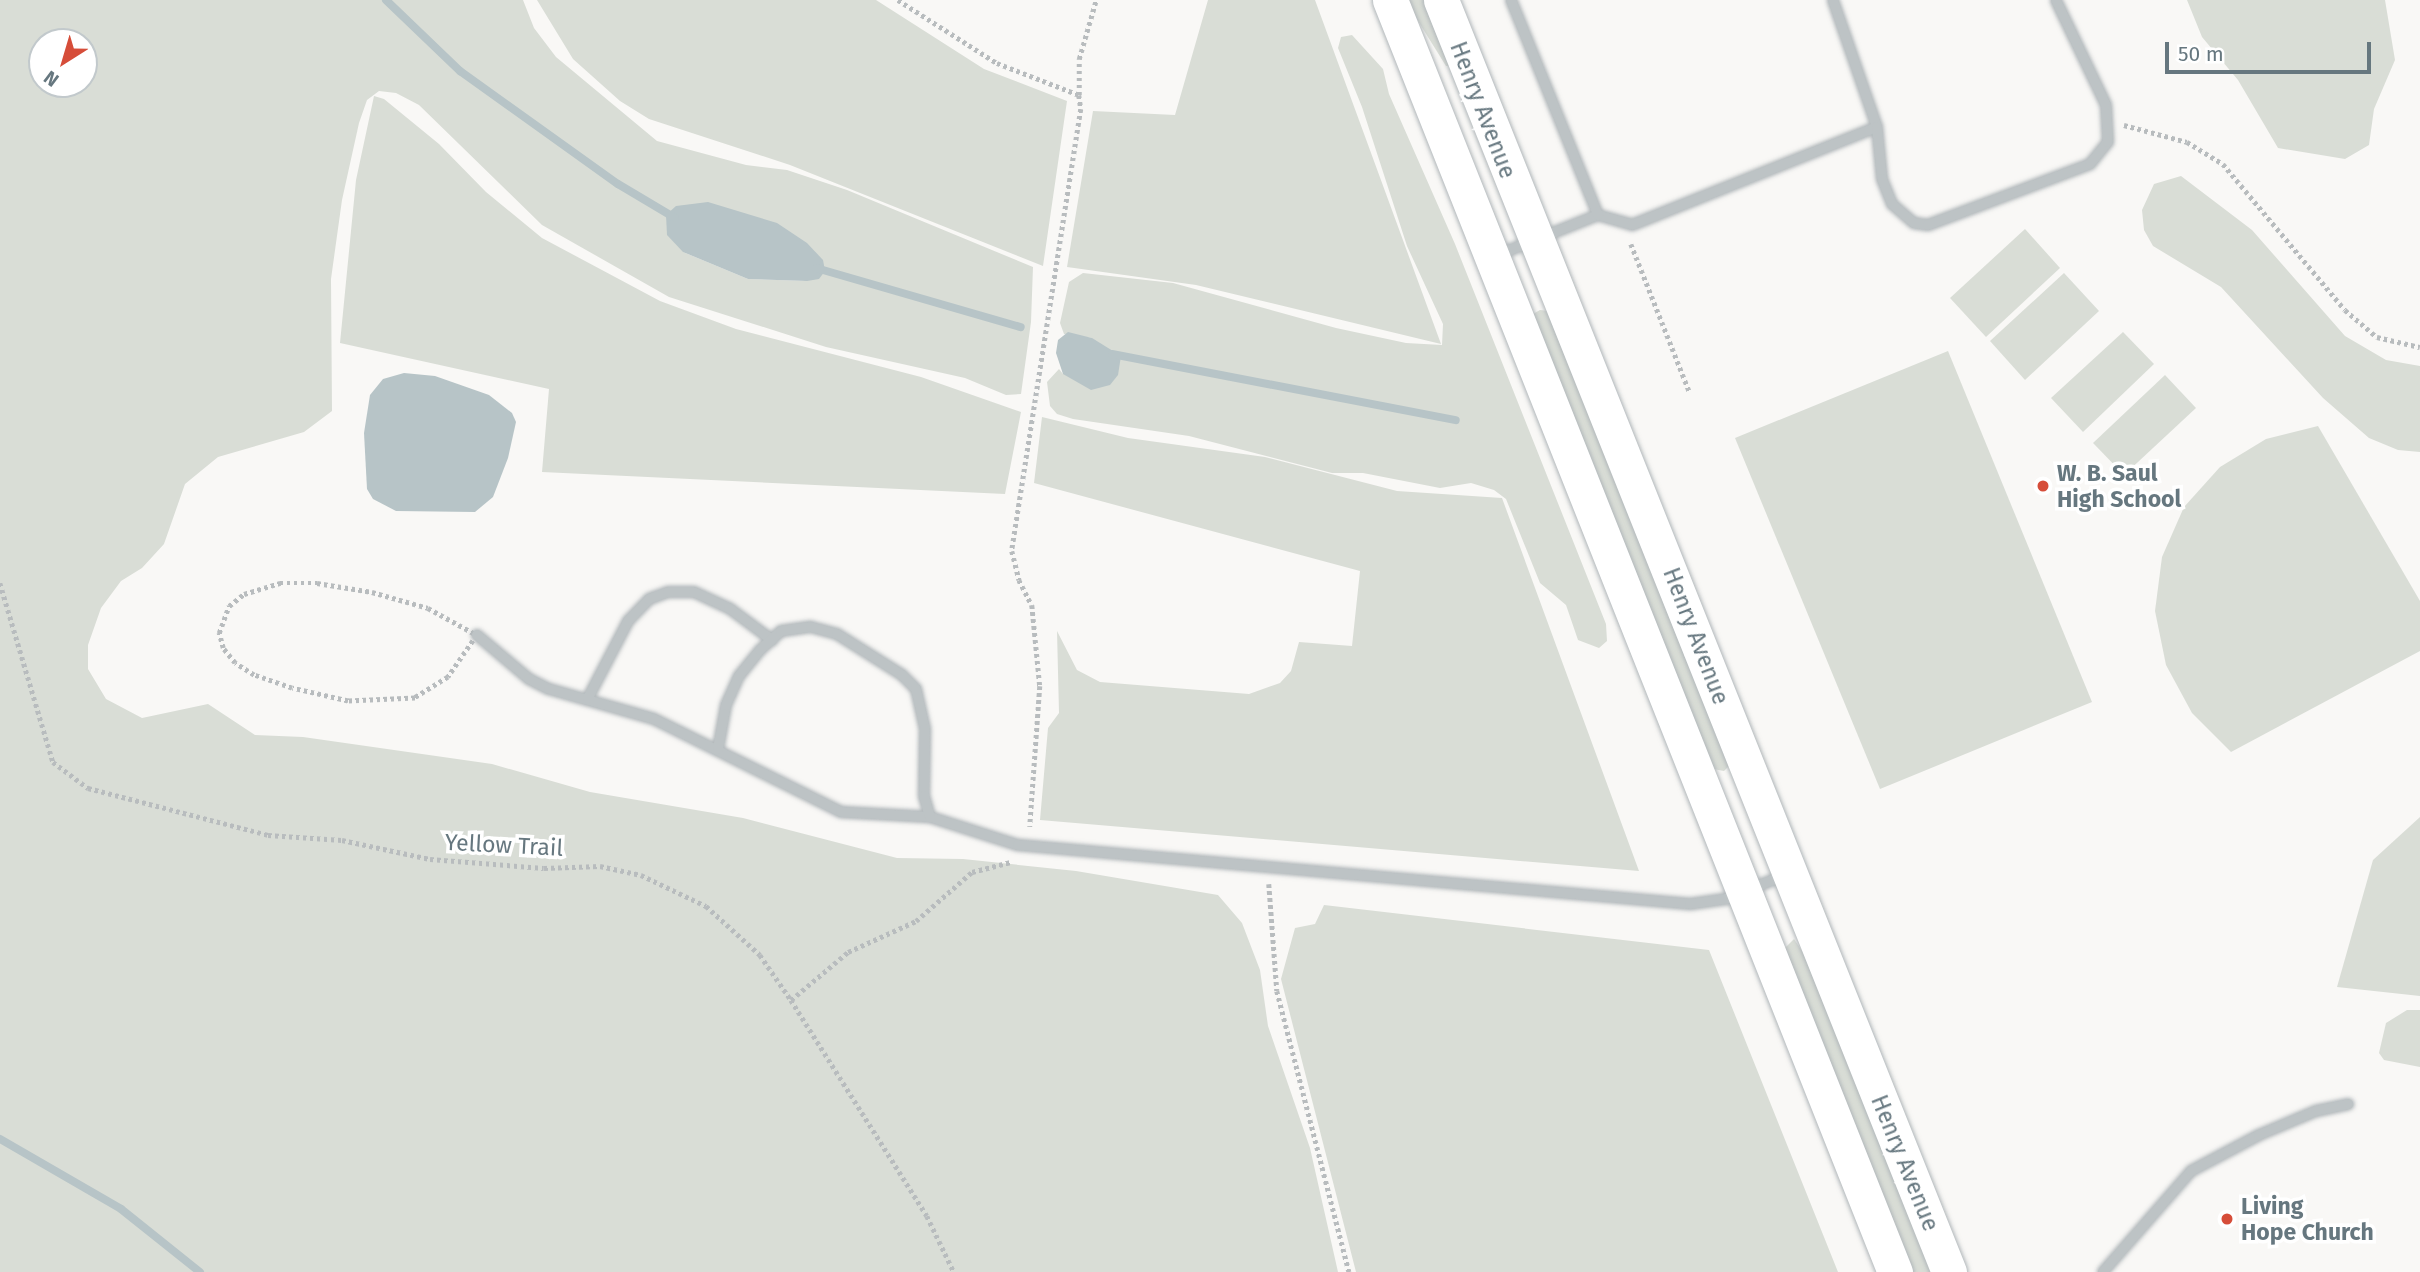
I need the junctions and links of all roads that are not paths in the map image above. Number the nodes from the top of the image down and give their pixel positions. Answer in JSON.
{"nodes":[{"id":1,"x":1390,"y":0,"type":"edge"},
{"id":2,"x":1441,"y":0,"type":"edge"},
{"id":3,"x":1511,"y":0,"type":"edge"},
{"id":4,"x":1833,"y":0,"type":"edge"},
{"id":5,"x":2056,"y":0,"type":"edge"},
{"id":6,"x":1877,"y":127,"type":"junction"},
{"id":7,"x":1598,"y":215,"type":"junction"},
{"id":8,"x":1535,"y":241,"type":"junction"},
{"id":9,"x":1492,"y":257,"type":"junction"},
{"id":10,"x":477,"y":635,"type":"road end"},
{"id":11,"x":772,"y":640,"type":"junction"},
{"id":12,"x":588,"y":698,"type":"junction"},
{"id":13,"x":718,"y":749,"type":"junction"},
{"id":14,"x":930,"y":817,"type":"junction"},
{"id":15,"x":1788,"y":873,"type":"junction"},
{"id":16,"x":1746,"y":892,"type":"junction"},
{"id":17,"x":2348,"y":1104,"type":"dead end"},
{"id":18,"x":1895,"y":1272,"type":"edge"},
{"id":19,"x":1949,"y":1272,"type":"edge"},
{"id":20,"x":2103,"y":1272,"type":"edge"}],
"edges":[{"from":1,"to":9,"type":"main road","name":"Henry Avenue"},
{"from":2,"to":8,"type":"main road","name":"Henry Avenue"},
{"from":3,"to":7,"type":"lane"},
{"from":4,"to":6,"type":"lane"},
{"from":5,"to":6,"type":"lane"},
{"from":6,"to":7,"type":"lane"},
{"from":7,"to":8,"type":"lane"},
{"from":8,"to":9,"type":"lane"},
{"from":8,"to":15,"type":"main road","name":"Henry Avenue"},
{"from":9,"to":16,"type":"main road","name":"Henry Avenue"},
{"from":10,"to":12,"type":"lane"},
{"from":11,"to":12,"type":"lane"},
{"from":11,"to":13,"type":"lane"},
{"from":11,"to":14,"type":"lane"},
{"from":12,"to":13,"type":"lane"},
{"from":13,"to":14,"type":"lane"},
{"from":14,"to":16,"type":"lane"},
{"from":15,"to":16,"type":"lane"},
{"from":15,"to":19,"type":"main road","name":"Henry Avenue"},
{"from":16,"to":18,"type":"main road","name":"Henry Avenue"},
{"from":17,"to":20,"type":"lane"}]}
